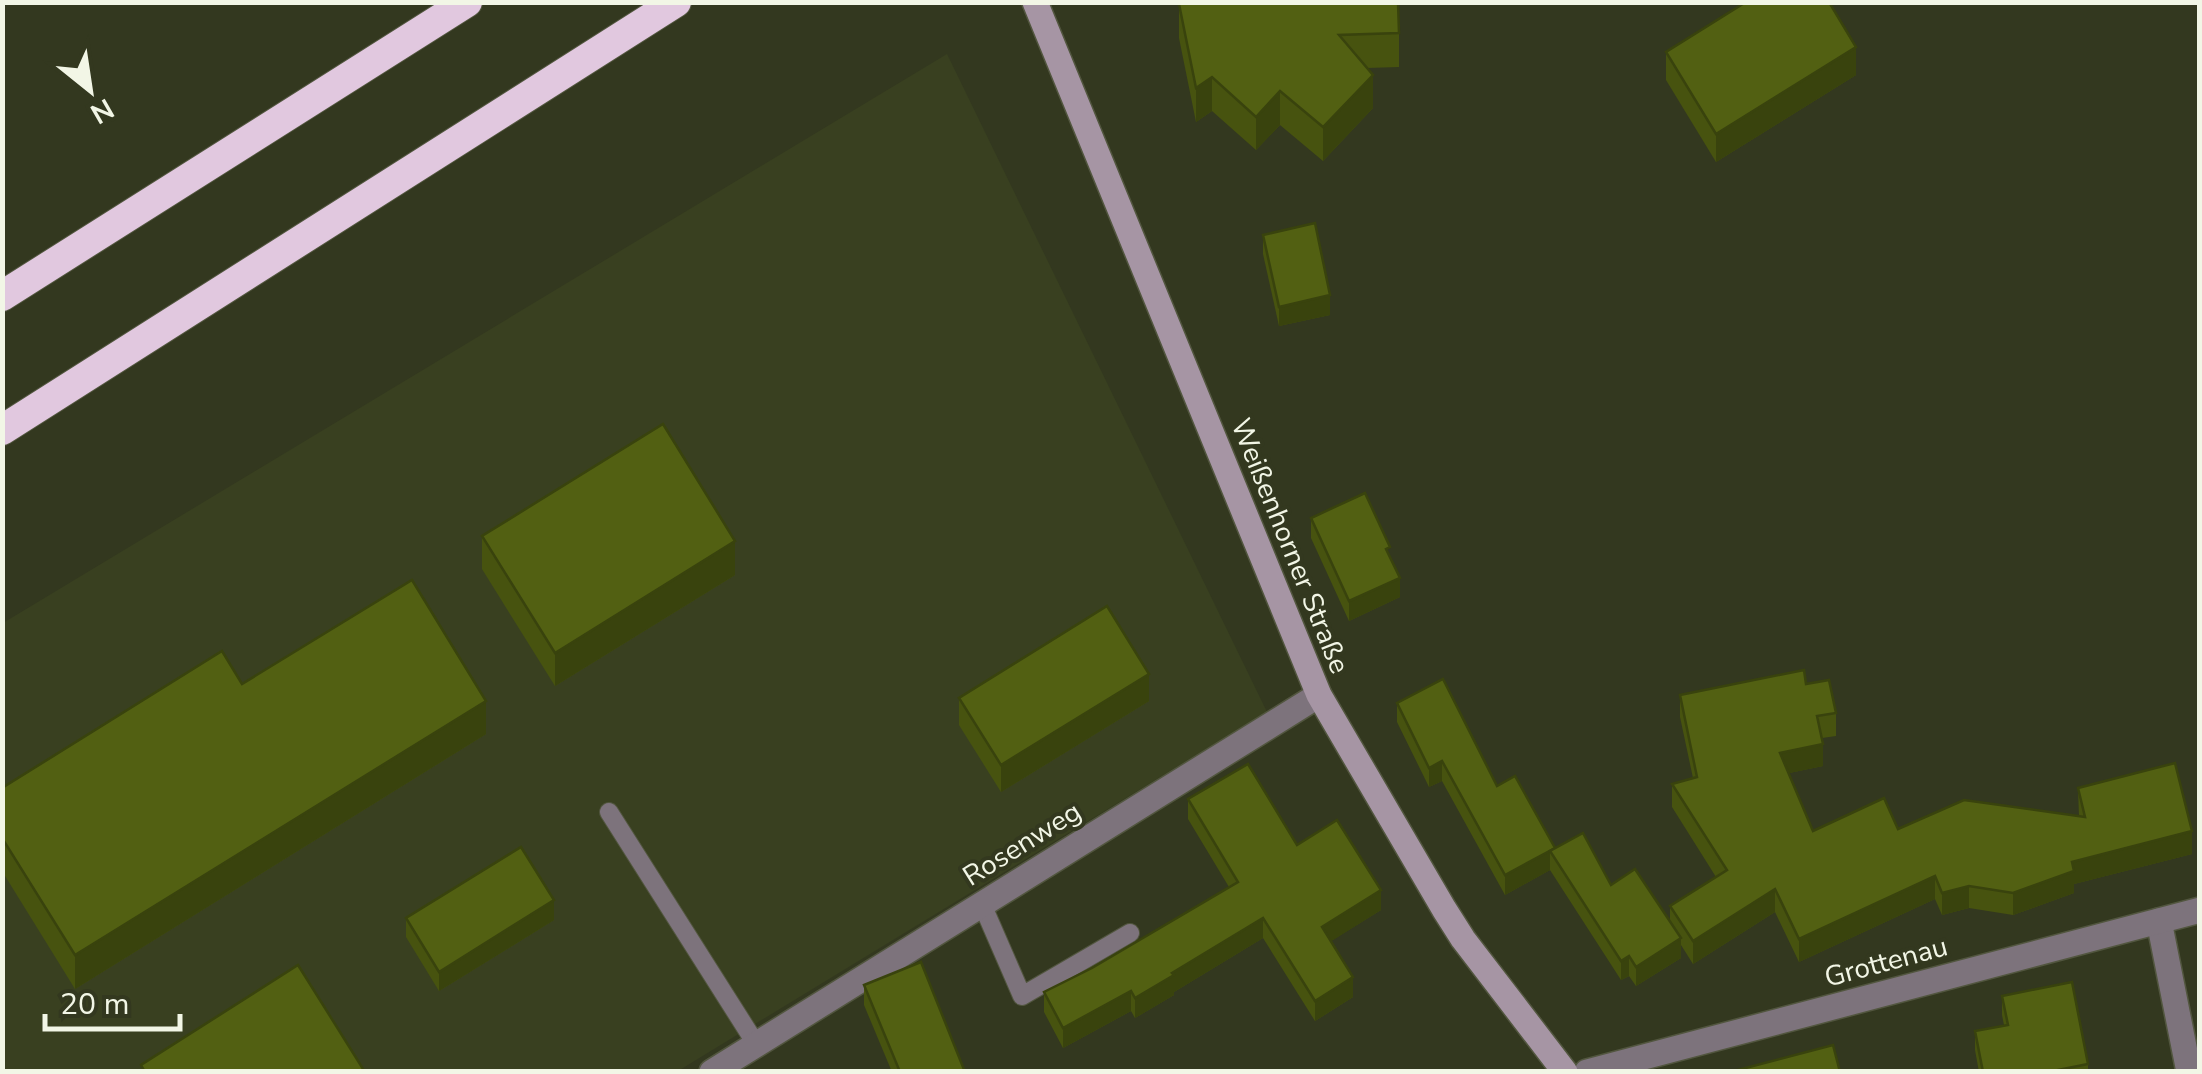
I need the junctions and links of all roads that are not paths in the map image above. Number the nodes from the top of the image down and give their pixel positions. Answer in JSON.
{"nodes":[{"id":1,"x":468,"y":2,"type":"edge"},
{"id":2,"x":676,"y":2,"type":"edge"},
{"id":3,"x":1035,"y":2,"type":"edge"},
{"id":4,"x":2,"y":296,"type":"edge"},
{"id":5,"x":2,"y":430,"type":"edge"},
{"id":6,"x":1319,"y":695,"type":"junction"},
{"id":7,"x":610,"y":812,"type":"dead end"},
{"id":8,"x":982,"y":904,"type":"junction"},
{"id":9,"x":2200,"y":910,"type":"edge"},
{"id":10,"x":2159,"y":921,"type":"junction"},
{"id":11,"x":1130,"y":933,"type":"dead end"},
{"id":12,"x":756,"y":1044,"type":"junction"},
{"id":13,"x":712,"y":1072,"type":"edge"},
{"id":14,"x":1564,"y":1072,"type":"edge"},
{"id":15,"x":1587,"y":1072,"type":"edge"},
{"id":16,"x":2188,"y":1072,"type":"edge"}],
"edges":[{"from":1,"to":4,"type":"highway"},
{"from":2,"to":5,"type":"highway"},
{"from":3,"to":6,"type":"main road","name":"Weißenhorner Straße"},
{"from":6,"to":8,"type":"street","name":"Rosenweg"},
{"from":6,"to":14,"type":"main road","name":"Weißenhorner Straße"},
{"from":7,"to":12,"type":"lane"},
{"from":8,"to":11,"type":"lane"},
{"from":8,"to":12,"type":"street","name":"Rosenweg"},
{"from":9,"to":10,"type":"street","name":"Grottenau"},
{"from":10,"to":15,"type":"street","name":"Grottenau"},
{"from":10,"to":16,"type":"street"},
{"from":12,"to":13,"type":"street","name":"Rosenweg"}]}
